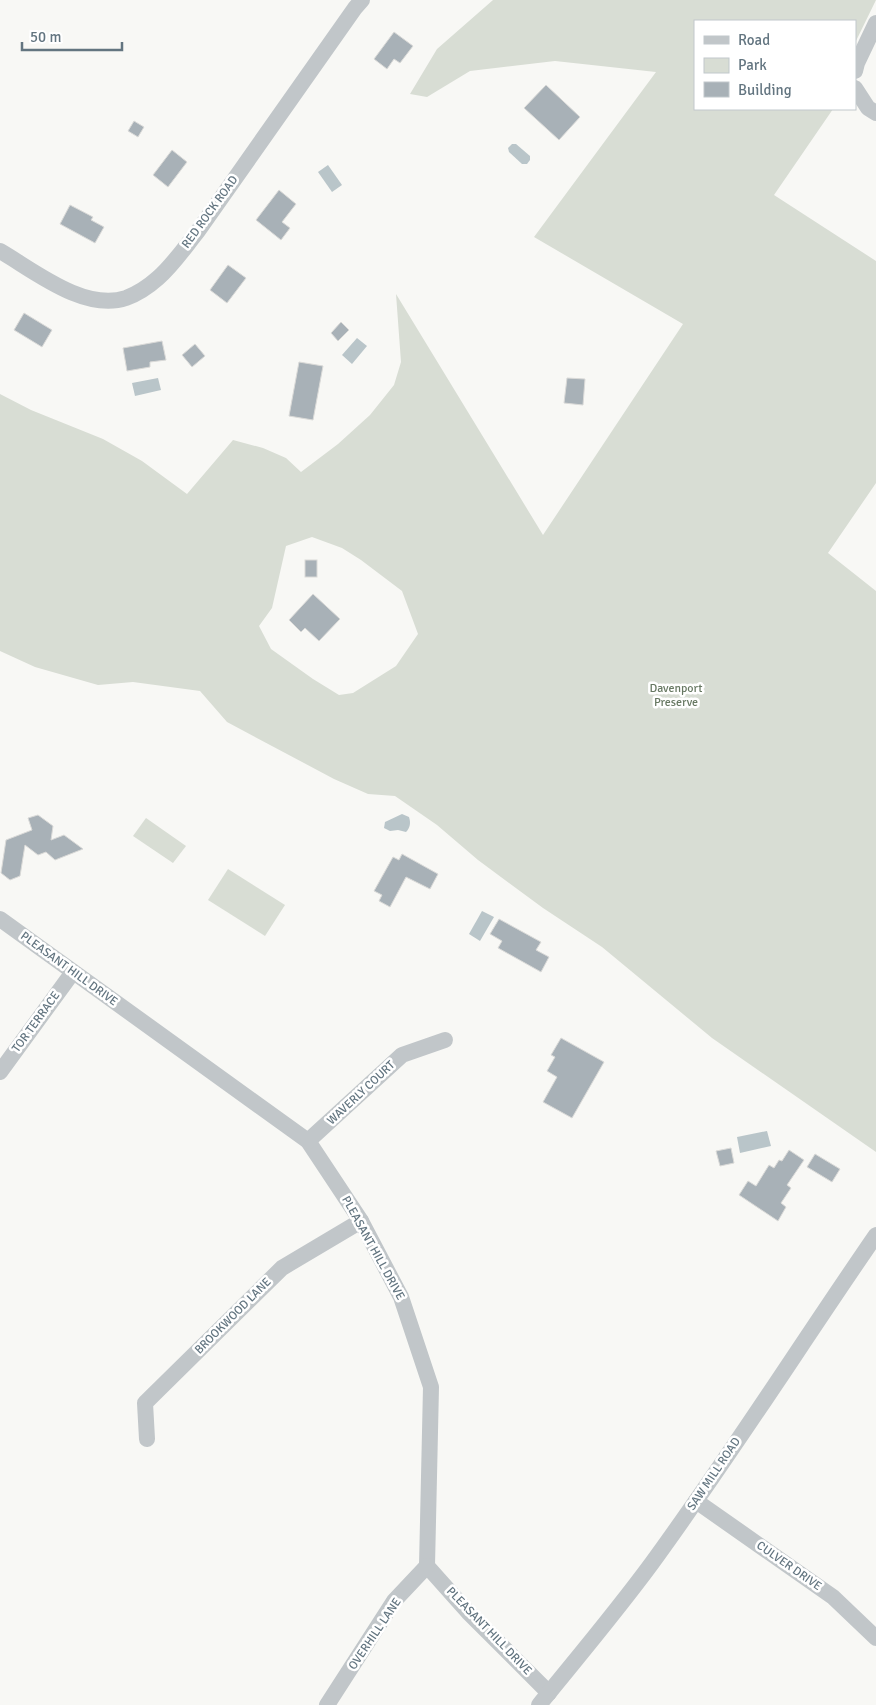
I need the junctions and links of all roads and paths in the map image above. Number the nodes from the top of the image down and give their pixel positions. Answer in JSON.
{"nodes":[{"id":1,"x":362,"y":0,"type":"edge"},
{"id":2,"x":876,"y":23,"type":"edge"},
{"id":3,"x":856,"y":63,"type":"edge"},
{"id":4,"x":856,"y":90,"type":"edge"},
{"id":5,"x":876,"y":113,"type":"edge"},
{"id":6,"x":0,"y":250,"type":"edge"},
{"id":7,"x":0,"y":919,"type":"edge"},
{"id":8,"x":73,"y":972,"type":"junction"},
{"id":9,"x":445,"y":1040,"type":"dead end"},
{"id":10,"x":0,"y":1072,"type":"edge"},
{"id":11,"x":308,"y":1141,"type":"junction"},
{"id":12,"x":361,"y":1221,"type":"junction"},
{"id":13,"x":876,"y":1235,"type":"edge"},
{"id":14,"x":147,"y":1439,"type":"dead end"},
{"id":15,"x":696,"y":1500,"type":"junction"},
{"id":16,"x":427,"y":1566,"type":"junction"},
{"id":17,"x":876,"y":1638,"type":"edge"},
{"id":18,"x":544,"y":1699,"type":"edge"},
{"id":19,"x":327,"y":1705,"type":"edge"}],
"edges":[{"from":1,"to":6,"type":"street","name":"RED ROCK ROAD"},
{"from":2,"to":3,"type":"street"},
{"from":4,"to":5,"type":"street"},
{"from":7,"to":8,"type":"street","name":"PLEASANT HILL DRIVE"},
{"from":8,"to":10,"type":"street","name":"TOR TERRACE"},
{"from":8,"to":11,"type":"street","name":"PLEASANT HILL DRIVE"},
{"from":9,"to":11,"type":"street","name":"WAVERLY COURT"},
{"from":11,"to":12,"type":"street","name":"PLEASANT HILL DRIVE"},
{"from":12,"to":14,"type":"street","name":"BROOKWOOD LANE"},
{"from":12,"to":16,"type":"street","name":"PLEASANT HILL DRIVE"},
{"from":13,"to":15,"type":"street","name":"SAW MILL ROAD"},
{"from":15,"to":17,"type":"street","name":"CULVER DRIVE"},
{"from":15,"to":18,"type":"street","name":"SAW MILL ROAD"},
{"from":16,"to":18,"type":"street","name":"PLEASANT HILL DRIVE"},
{"from":16,"to":19,"type":"street","name":"OVERHILL LANE"}]}
